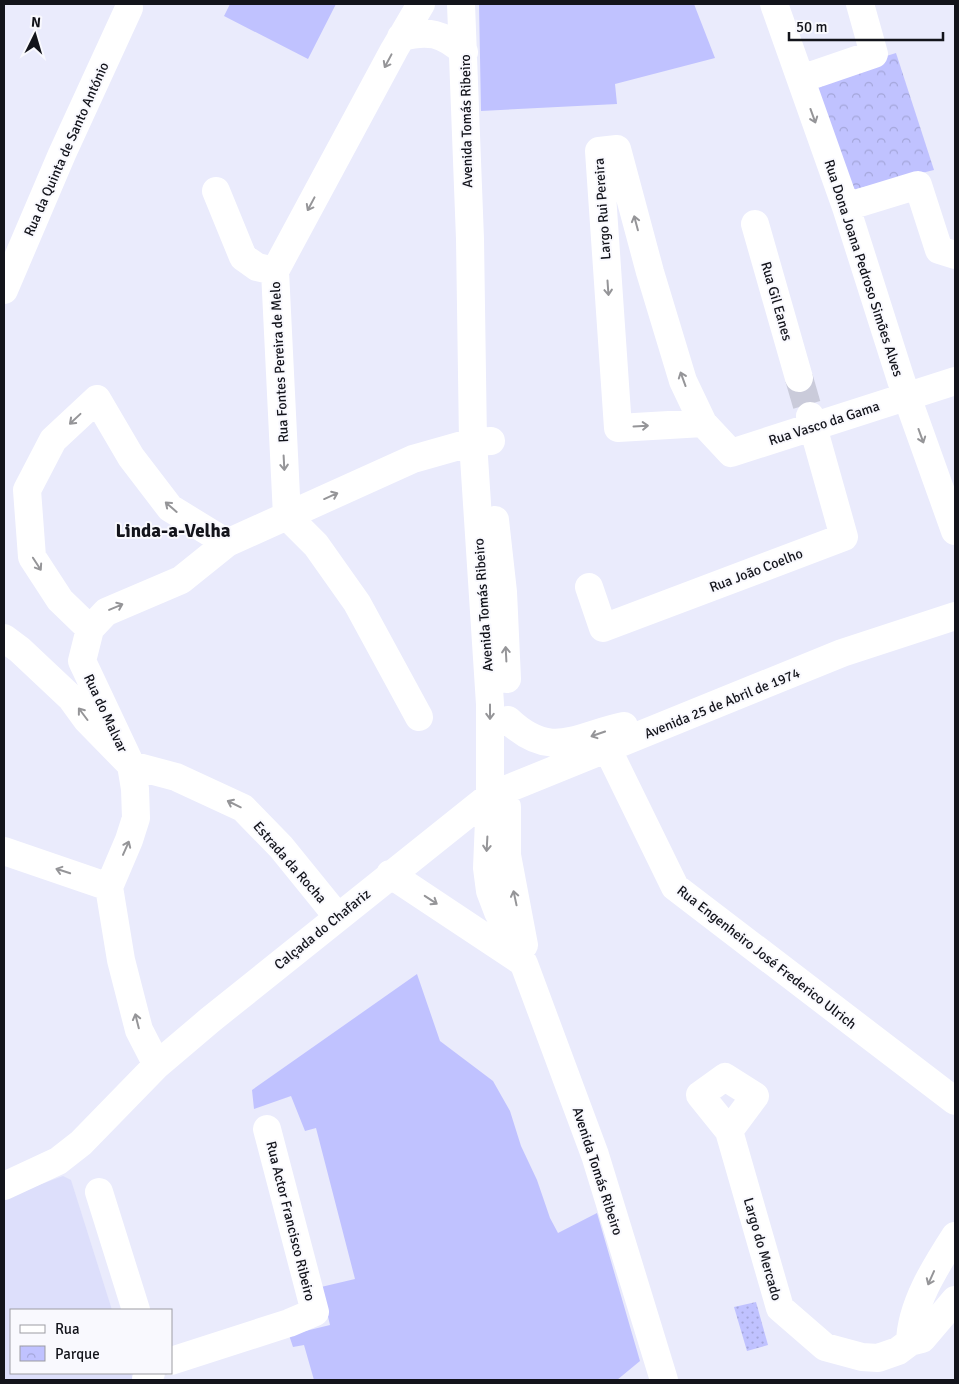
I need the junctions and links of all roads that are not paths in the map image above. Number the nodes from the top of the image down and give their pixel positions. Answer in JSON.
{"nodes":[{"id":1,"x":421,"y":4,"type":"edge"},
{"id":2,"x":462,"y":4,"type":"edge"},
{"id":3,"x":774,"y":4,"type":"edge"},
{"id":4,"x":860,"y":4,"type":"edge"},
{"id":5,"x":129,"y":8,"type":"dead end"},
{"id":6,"x":401,"y":37,"type":"junction"},
{"id":7,"x":464,"y":52,"type":"junction"},
{"id":8,"x":801,"y":79,"type":"junction"},
{"id":9,"x":216,"y":191,"type":"dead end"},
{"id":10,"x":846,"y":207,"type":"junction"},
{"id":11,"x":755,"y":224,"type":"dead end"},
{"id":12,"x":955,"y":255,"type":"edge"},
{"id":13,"x":275,"y":271,"type":"junction"},
{"id":14,"x":4,"y":290,"type":"edge"},
{"id":15,"x":799,"y":378,"type":"tunnel mouth"},
{"id":16,"x":955,"y":381,"type":"edge"},
{"id":17,"x":907,"y":397,"type":"junction"},
{"id":18,"x":811,"y":421,"type":"junction"},
{"id":19,"x":703,"y":423,"type":"junction"},
{"id":20,"x":482,"y":441,"type":"junction"},
{"id":21,"x":287,"y":516,"type":"junction"},
{"id":22,"x":955,"y":531,"type":"edge"},
{"id":23,"x":227,"y":543,"type":"junction"},
{"id":24,"x":589,"y":587,"type":"dead end"},
{"id":25,"x":955,"y":616,"type":"edge"},
{"id":26,"x":90,"y":629,"type":"junction"},
{"id":27,"x":4,"y":638,"type":"edge"},
{"id":28,"x":419,"y":716,"type":"dead end"},
{"id":29,"x":508,"y":720,"type":"junction"},
{"id":30,"x":662,"y":728,"type":"junction"},
{"id":31,"x":608,"y":750,"type":"junction"},
{"id":32,"x":131,"y":765,"type":"junction"},
{"id":33,"x":499,"y":792,"type":"junction"},
{"id":34,"x":4,"y":852,"type":"edge"},
{"id":35,"x":390,"y":874,"type":"junction"},
{"id":36,"x":109,"y":887,"type":"junction"},
{"id":37,"x":337,"y":916,"type":"junction"},
{"id":38,"x":524,"y":964,"type":"junction"},
{"id":39,"x":157,"y":1065,"type":"junction"},
{"id":40,"x":955,"y":1102,"type":"edge"},
{"id":41,"x":267,"y":1129,"type":"dead end"},
{"id":42,"x":729,"y":1132,"type":"dead end"},
{"id":43,"x":4,"y":1186,"type":"edge"},
{"id":44,"x":99,"y":1192,"type":"dead end"},
{"id":45,"x":955,"y":1236,"type":"edge"},
{"id":46,"x":955,"y":1300,"type":"edge"},
{"id":47,"x":136,"y":1309,"type":"edge"},
{"id":48,"x":910,"y":1342,"type":"junction"},
{"id":49,"x":172,"y":1361,"type":"edge"},
{"id":50,"x":664,"y":1380,"type":"edge"}],
"edges":[{"from":1,"to":6,"type":"street","name":"Rua Fontes Pereira de Melo"},
{"from":2,"to":7,"type":"street","name":"Avenida Tomás Ribeiro"},
{"from":3,"to":8,"type":"street","name":"Rua Dona Joana Pedroso Simões Alves"},
{"from":4,"to":8,"type":"street"},
{"from":5,"to":14,"type":"street","name":"Rua da Quinta de Santo António"},
{"from":6,"to":7,"type":"street"},
{"from":6,"to":13,"type":"street","name":"Rua Fontes Pereira de Melo","one_way":true},
{"from":7,"to":20,"type":"street","name":"Avenida Tomás Ribeiro"},
{"from":8,"to":10,"type":"street","name":"Rua Dona Joana Pedroso Simões Alves","one_way":true},
{"from":9,"to":13,"type":"street"},
{"from":10,"to":12,"type":"street"},
{"from":10,"to":17,"type":"street","name":"Rua Dona Joana Pedroso Simões Alves"},
{"from":11,"to":15,"type":"street","name":"Rua Gil Eanes"},
{"from":13,"to":21,"type":"street","name":"Rua Fontes Pereira de Melo","one_way":true},
{"from":16,"to":17,"type":"street","name":"Rua Vasco da Gama"},
{"from":17,"to":18,"type":"street","name":"Rua Vasco da Gama"},
{"from":17,"to":22,"type":"street","name":"Rua Dona Joana Pedroso Simões Alves","one_way":true},
{"from":18,"to":19,"type":"street","name":"Rua Vasco da Gama"},
{"from":18,"to":24,"type":"street","name":"Rua João Coelho"},
{"from":19,"to":19,"type":"street","name":"Largo Rui Pereira","one_way":true},
{"from":21,"to":20,"type":"street","one_way":true},
{"from":29,"to":20,"type":"street","name":"Avenida Tomás Ribeiro","one_way":true},
{"from":20,"to":33,"type":"street","name":"Avenida Tomás Ribeiro","one_way":true},
{"from":21,"to":23,"type":"street"},
{"from":21,"to":28,"type":"street"},
{"from":26,"to":23,"type":"street","one_way":true},
{"from":23,"to":26,"type":"street","one_way":true},
{"from":25,"to":30,"type":"street","name":"Avenida 25 de Abril de 1974"},
{"from":26,"to":32,"type":"street","name":"Rua do Malvar"},
{"from":32,"to":27,"type":"street","one_way":true},
{"from":30,"to":29,"type":"street","one_way":true},
{"from":29,"to":33,"type":"street","name":"Avenida Tomás Ribeiro"},
{"from":30,"to":31,"type":"street","name":"Avenida 25 de Abril de 1974"},
{"from":31,"to":33,"type":"street","name":"Avenida 25 de Abril de 1974"},
{"from":31,"to":40,"type":"street","name":"Rua Engenheiro José Frederico Ulrich"},
{"from":36,"to":32,"type":"street","name":"Rua do Malvar","one_way":true},
{"from":37,"to":32,"type":"street","name":"Estrada da Rocha","one_way":true},
{"from":33,"to":35,"type":"street","name":"Calçada do Chafariz"},
{"from":33,"to":38,"type":"street","name":"Avenida Tomás Ribeiro"},
{"from":36,"to":34,"type":"street","one_way":true},
{"from":35,"to":37,"type":"street","name":"Calçada do Chafariz"},
{"from":35,"to":38,"type":"street","one_way":true},
{"from":39,"to":36,"type":"street","one_way":true},
{"from":37,"to":39,"type":"street","name":"Calçada do Chafariz"},
{"from":38,"to":50,"type":"street","name":"Avenida Tomás Ribeiro"},
{"from":39,"to":43,"type":"street","name":"Calçada do Chafariz"},
{"from":41,"to":49,"type":"street","name":"Rua Actor Francisco Ribeiro"},
{"from":42,"to":48,"type":"street","name":"Largo do Mercado"},
{"from":44,"to":47,"type":"street"},
{"from":45,"to":48,"type":"street","one_way":true},
{"from":46,"to":48,"type":"street","name":"Largo do Mercado"}]}
